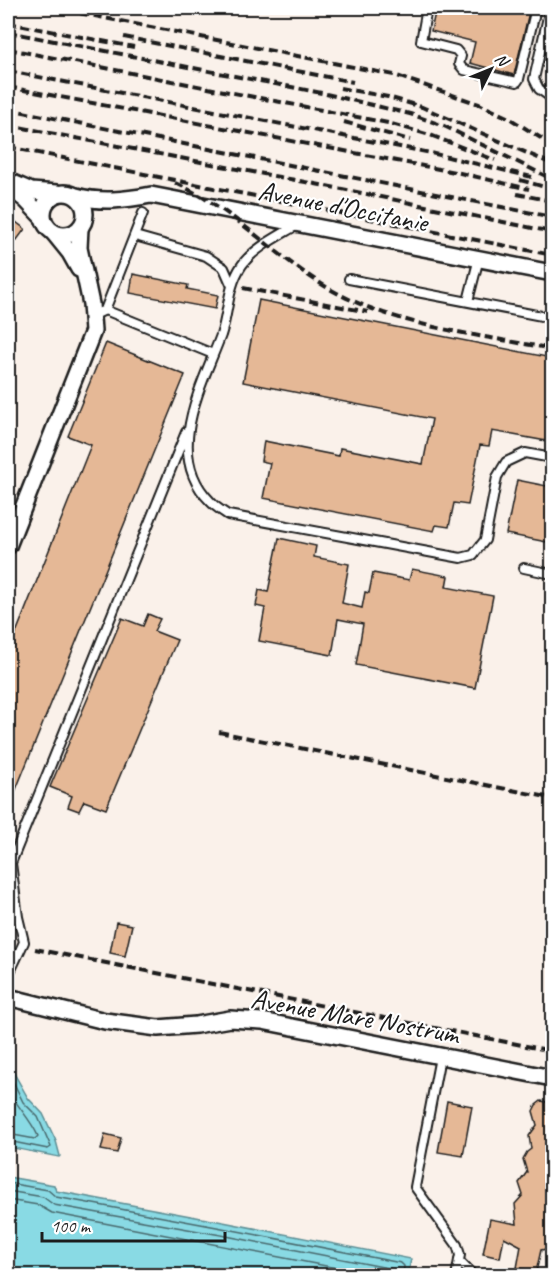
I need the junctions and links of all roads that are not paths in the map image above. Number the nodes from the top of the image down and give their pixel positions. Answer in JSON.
{"nodes":[{"id":1,"x":536,"y":8,"type":"edge"},
{"id":2,"x":550,"y":8,"type":"edge"},
{"id":3,"x":426,"y":10,"type":"edge"},
{"id":4,"x":435,"y":15,"type":"dead end"},
{"id":5,"x":552,"y":98,"type":"edge"},
{"id":6,"x":8,"y":183,"type":"edge"},
{"id":7,"x":57,"y":193,"type":"junction"},
{"id":8,"x":76,"y":196,"type":"junction"},
{"id":9,"x":123,"y":200,"type":"junction"},
{"id":10,"x":143,"y":213,"type":"dead end"},
{"id":11,"x":43,"y":218,"type":"junction"},
{"id":12,"x":299,"y":224,"type":"junction"},
{"id":13,"x":81,"y":226,"type":"junction"},
{"id":14,"x":53,"y":232,"type":"junction"},
{"id":15,"x":135,"y":237,"type":"junction"},
{"id":16,"x":478,"y":258,"type":"junction"},
{"id":17,"x":552,"y":273,"type":"edge"},
{"id":18,"x":349,"y":279,"type":"dead end"},
{"id":19,"x":86,"y":281,"type":"junction"},
{"id":20,"x":231,"y":284,"type":"junction"},
{"id":21,"x":468,"y":301,"type":"junction"},
{"id":22,"x":98,"y":313,"type":"junction"},
{"id":23,"x":552,"y":318,"type":"edge"},
{"id":24,"x":213,"y":354,"type":"junction"},
{"id":25,"x":188,"y":428,"type":"junction"},
{"id":26,"x":552,"y":458,"type":"edge"},
{"id":27,"x":8,"y":546,"type":"edge"},
{"id":28,"x":524,"y":568,"type":"dead end"},
{"id":29,"x":552,"y":574,"type":"edge"},
{"id":30,"x":9,"y":862,"type":"edge"},
{"id":31,"x":11,"y":959,"type":"edge"},
{"id":32,"x":8,"y":975,"type":"edge"},
{"id":33,"x":8,"y":997,"type":"edge"},
{"id":34,"x":440,"y":1057,"type":"junction"},
{"id":35,"x":552,"y":1078,"type":"edge"},
{"id":36,"x":459,"y":1261,"type":"junction"},
{"id":37,"x":456,"y":1275,"type":"edge"},
{"id":38,"x":474,"y":1275,"type":"edge"}],
"edges":[{"from":1,"to":3,"type":"lane"},
{"from":2,"to":5,"type":"lane"},
{"from":3,"to":4,"type":"lane"},
{"from":6,"to":7,"type":"street","name":"Avenue d'Occitanie"},
{"from":6,"to":11,"type":"street","name":"Avenue d'Occitanie"},
{"from":7,"to":8,"type":"street","name":"Avenue d'Occitanie"},
{"from":7,"to":11,"type":"street"},
{"from":8,"to":9,"type":"street","name":"Avenue d'Occitanie"},
{"from":8,"to":13,"type":"street"},
{"from":9,"to":12,"type":"street","name":"Avenue d'Occitanie"},
{"from":9,"to":13,"type":"street","name":"Avenue d'Occitanie"},
{"from":10,"to":15,"type":"lane"},
{"from":11,"to":14,"type":"street","name":"Avenue d'Occitanie"},
{"from":12,"to":16,"type":"street","name":"Avenue d'Occitanie"},
{"from":12,"to":20,"type":"lane"},
{"from":13,"to":14,"type":"street","name":"Avenue d'Occitanie"},
{"from":13,"to":19,"type":"street"},
{"from":14,"to":19,"type":"street"},
{"from":15,"to":20,"type":"lane"},
{"from":15,"to":22,"type":"lane"},
{"from":16,"to":17,"type":"street","name":"Avenue d'Occitanie"},
{"from":16,"to":21,"type":"lane"},
{"from":18,"to":21,"type":"lane"},
{"from":19,"to":22,"type":"street"},
{"from":20,"to":24,"type":"lane"},
{"from":21,"to":23,"type":"lane"},
{"from":22,"to":24,"type":"lane"},
{"from":22,"to":27,"type":"street"},
{"from":24,"to":25,"type":"lane"},
{"from":25,"to":26,"type":"lane"},
{"from":25,"to":30,"type":"lane"},
{"from":28,"to":29,"type":"lane"},
{"from":30,"to":31,"type":"lane"},
{"from":31,"to":32,"type":"lane"},
{"from":33,"to":34,"type":"street","name":"Avenue Mare Nostrum"},
{"from":34,"to":35,"type":"street","name":"Avenue Mare Nostrum"},
{"from":34,"to":36,"type":"lane"},
{"from":36,"to":37,"type":"lane"},
{"from":36,"to":38,"type":"lane"}]}
